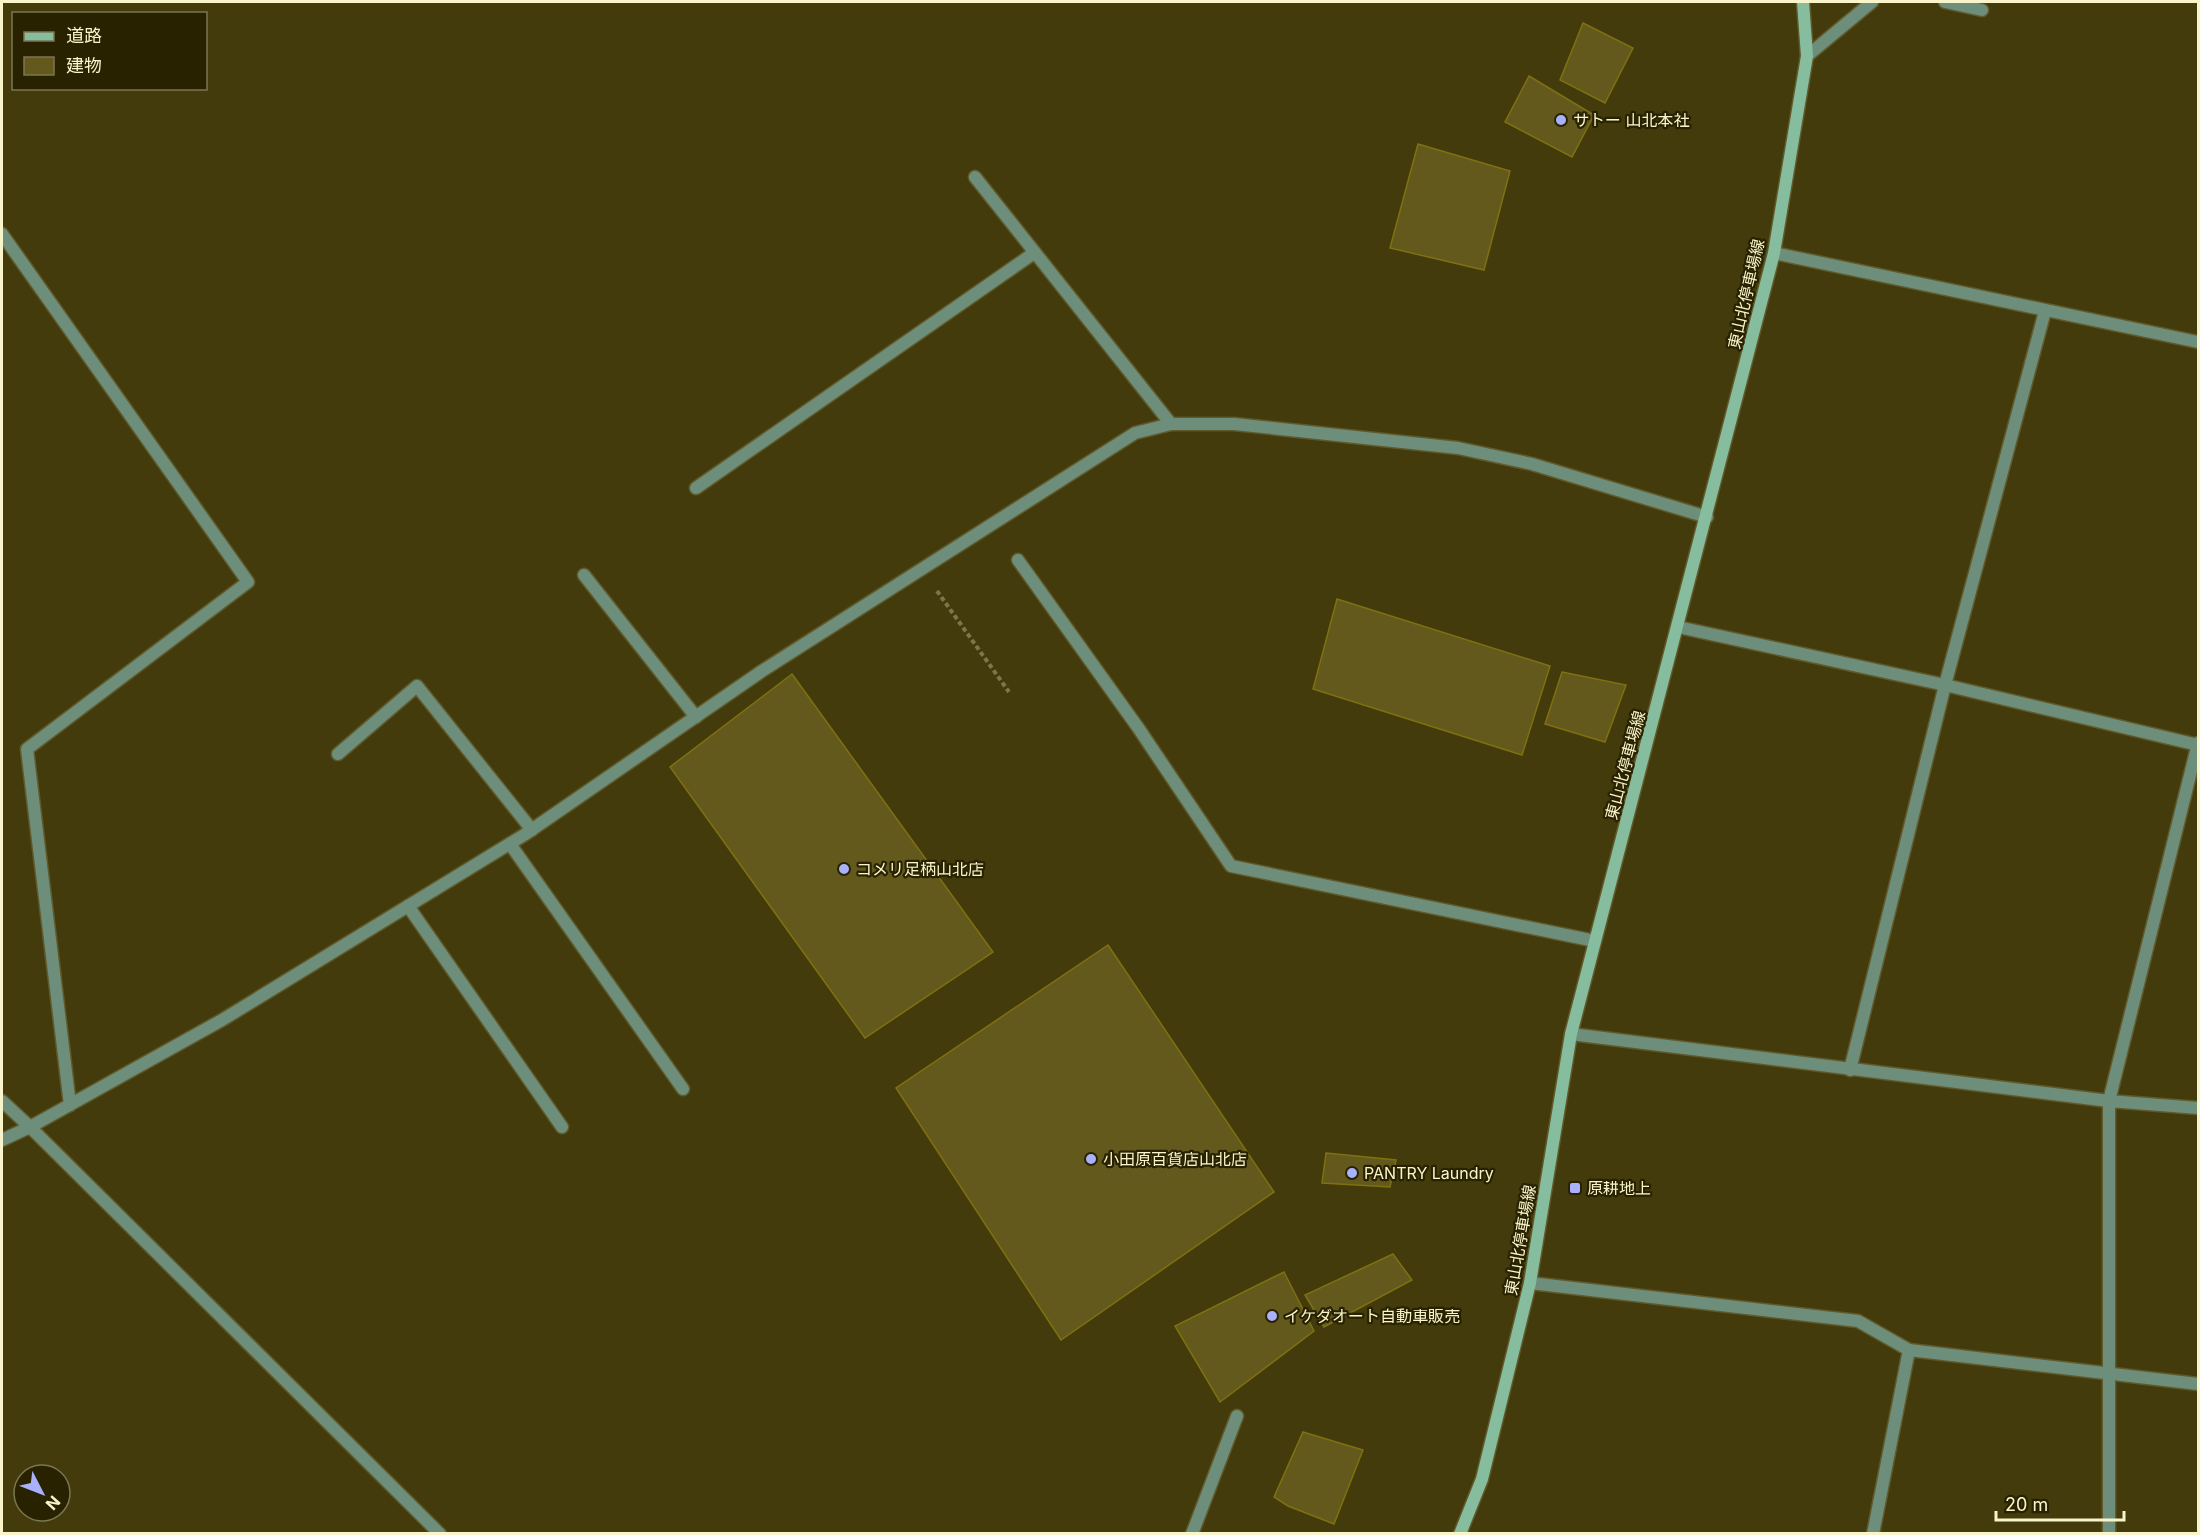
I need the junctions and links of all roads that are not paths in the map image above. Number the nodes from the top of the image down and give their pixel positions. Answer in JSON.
{"nodes":[{"id":1,"x":1803,"y":2,"type":"edge"},
{"id":2,"x":1872,"y":2,"type":"edge"},
{"id":3,"x":1945,"y":2,"type":"edge"},
{"id":4,"x":1982,"y":10,"type":"dead end"},
{"id":5,"x":1807,"y":57,"type":"junction"},
{"id":6,"x":975,"y":177,"type":"dead end"},
{"id":7,"x":2,"y":234,"type":"edge"},
{"id":8,"x":1034,"y":252,"type":"junction"},
{"id":9,"x":1774,"y":253,"type":"junction"},
{"id":10,"x":2045,"y":311,"type":"junction"},
{"id":11,"x":2199,"y":342,"type":"edge"},
{"id":12,"x":1171,"y":424,"type":"junction"},
{"id":13,"x":696,"y":488,"type":"dead end"},
{"id":14,"x":1707,"y":517,"type":"junction"},
{"id":15,"x":1018,"y":560,"type":"dead end"},
{"id":16,"x":584,"y":575,"type":"dead end"},
{"id":17,"x":1678,"y":627,"type":"junction"},
{"id":18,"x":1945,"y":685,"type":"junction"},
{"id":19,"x":696,"y":717,"type":"junction"},
{"id":20,"x":2198,"y":744,"type":"edge"},
{"id":21,"x":338,"y":754,"type":"dead end"},
{"id":22,"x":532,"y":830,"type":"junction"},
{"id":23,"x":510,"y":844,"type":"junction"},
{"id":24,"x":408,"y":906,"type":"junction"},
{"id":25,"x":1595,"y":941,"type":"junction"},
{"id":26,"x":1570,"y":1034,"type":"junction"},
{"id":27,"x":1850,"y":1070,"type":"junction"},
{"id":28,"x":682,"y":1089,"type":"dead end"},
{"id":29,"x":2,"y":1101,"type":"edge"},
{"id":30,"x":2109,"y":1101,"type":"junction"},
{"id":31,"x":70,"y":1105,"type":"junction"},
{"id":32,"x":2199,"y":1108,"type":"edge"},
{"id":33,"x":30,"y":1127,"type":"junction"},
{"id":34,"x":562,"y":1127,"type":"dead end"},
{"id":35,"x":2,"y":1140,"type":"edge"},
{"id":36,"x":1530,"y":1283,"type":"junction"},
{"id":37,"x":1909,"y":1350,"type":"junction"},
{"id":38,"x":2109,"y":1372,"type":"junction"},
{"id":39,"x":2199,"y":1384,"type":"edge"},
{"id":40,"x":1237,"y":1416,"type":"dead end"},
{"id":41,"x":440,"y":1533,"type":"edge"},
{"id":42,"x":1192,"y":1533,"type":"edge"},
{"id":43,"x":1460,"y":1533,"type":"edge"},
{"id":44,"x":1873,"y":1533,"type":"edge"},
{"id":45,"x":2109,"y":1533,"type":"edge"}],
"edges":[{"from":1,"to":5,"type":"main road","name":"東山北停車場線"},
{"from":2,"to":5,"type":"street"},
{"from":3,"to":4,"type":"street"},
{"from":5,"to":9,"type":"main road","name":"東山北停車場線"},
{"from":6,"to":8,"type":"street"},
{"from":7,"to":31,"type":"street"},
{"from":8,"to":12,"type":"street"},
{"from":8,"to":13,"type":"street"},
{"from":9,"to":10,"type":"street"},
{"from":9,"to":14,"type":"main road","name":"東山北停車場線"},
{"from":10,"to":11,"type":"street"},
{"from":10,"to":18,"type":"street"},
{"from":12,"to":14,"type":"street"},
{"from":12,"to":19,"type":"street"},
{"from":14,"to":17,"type":"main road","name":"東山北停車場線"},
{"from":15,"to":25,"type":"street"},
{"from":16,"to":19,"type":"street"},
{"from":17,"to":18,"type":"street"},
{"from":17,"to":25,"type":"main road","name":"東山北停車場線"},
{"from":18,"to":20,"type":"street"},
{"from":18,"to":27,"type":"street"},
{"from":19,"to":22,"type":"street"},
{"from":20,"to":30,"type":"street"},
{"from":21,"to":22,"type":"street"},
{"from":22,"to":23,"type":"street"},
{"from":23,"to":24,"type":"street"},
{"from":23,"to":28,"type":"street"},
{"from":24,"to":31,"type":"street"},
{"from":24,"to":34,"type":"street"},
{"from":25,"to":26,"type":"main road","name":"東山北停車場線"},
{"from":26,"to":27,"type":"street"},
{"from":26,"to":36,"type":"main road","name":"東山北停車場線"},
{"from":27,"to":30,"type":"street"},
{"from":29,"to":33,"type":"street"},
{"from":30,"to":32,"type":"street"},
{"from":30,"to":38,"type":"street"},
{"from":31,"to":33,"type":"street"},
{"from":33,"to":35,"type":"street"},
{"from":33,"to":41,"type":"street"},
{"from":36,"to":37,"type":"street"},
{"from":36,"to":43,"type":"main road","name":"東山北停車場線"},
{"from":37,"to":38,"type":"street"},
{"from":37,"to":44,"type":"street"},
{"from":38,"to":39,"type":"street"},
{"from":38,"to":45,"type":"street"},
{"from":40,"to":42,"type":"street"}]}
